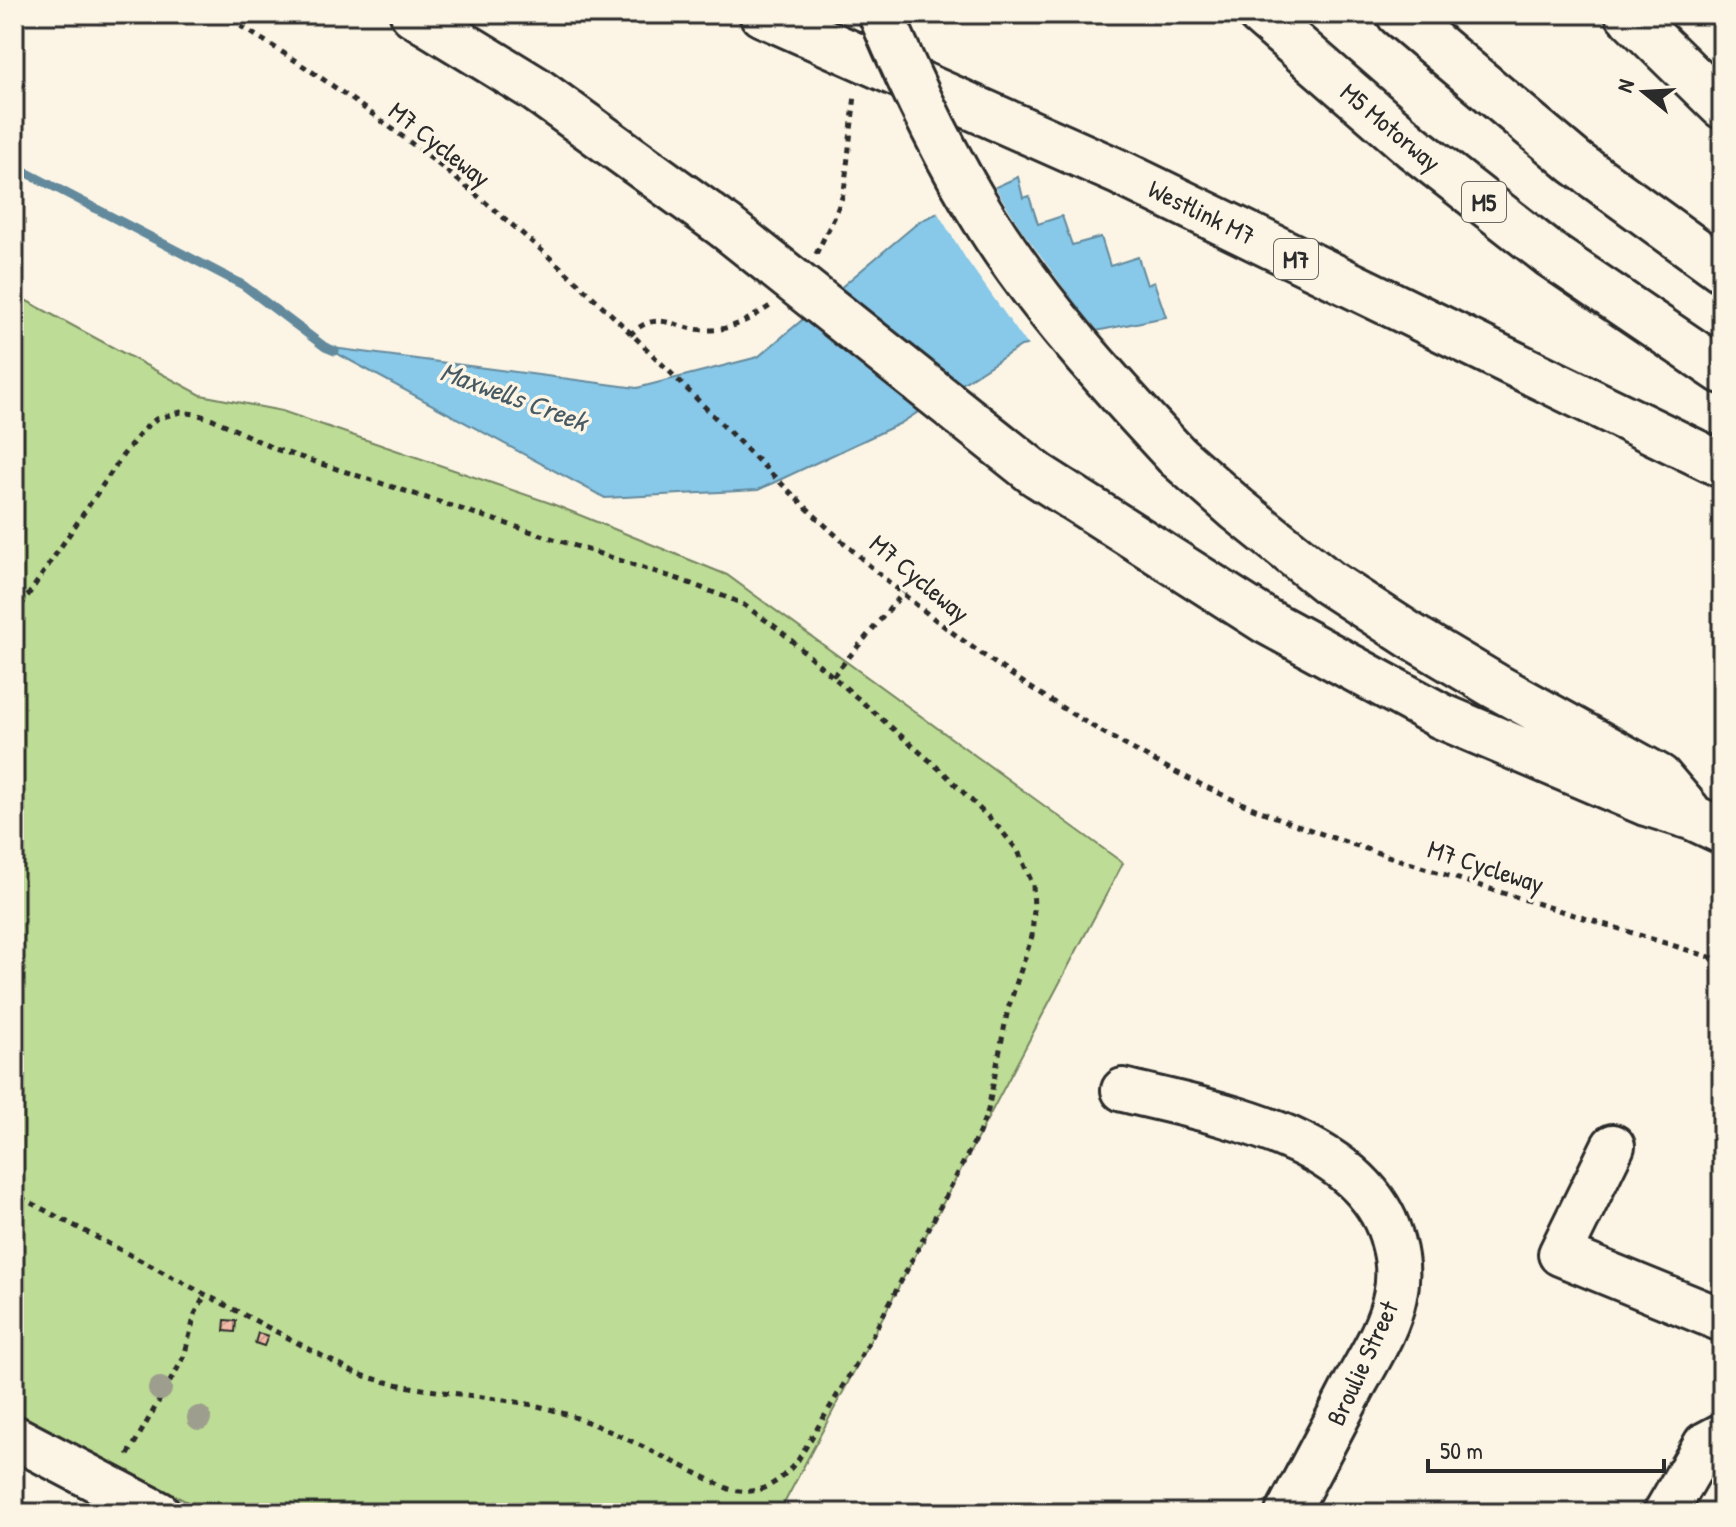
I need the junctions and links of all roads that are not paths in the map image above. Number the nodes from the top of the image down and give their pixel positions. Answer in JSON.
{"nodes":[{"id":1,"x":413,"y":14,"type":"edge"},
{"id":2,"x":762,"y":14,"type":"edge"},
{"id":3,"x":881,"y":14,"type":"edge"},
{"id":4,"x":1260,"y":14,"type":"edge"},
{"id":5,"x":1399,"y":14,"type":"edge"},
{"id":6,"x":1628,"y":14,"type":"edge"},
{"id":7,"x":1722,"y":106,"type":"edge"},
{"id":8,"x":1722,"y":269,"type":"edge"},
{"id":9,"x":1722,"y":371,"type":"edge"},
{"id":10,"x":1722,"y":465,"type":"edge"},
{"id":11,"x":1708,"y":825,"type":"edge"},
{"id":12,"x":1123,"y":1090,"type":"dead end"},
{"id":13,"x":1613,"y":1146,"type":"dead end"},
{"id":14,"x":1722,"y":1320,"type":"edge"},
{"id":15,"x":14,"y":1437,"type":"edge"},
{"id":16,"x":1714,"y":1440,"type":"edge"},
{"id":17,"x":159,"y":1513,"type":"edge"},
{"id":18,"x":1287,"y":1513,"type":"edge"},
{"id":19,"x":1665,"y":1513,"type":"edge"}],
"edges":[{"from":1,"to":11,"type":"highway","bridge":true},
{"from":2,"to":10,"type":"highway","name":"Westlink M7","number":"M7"},
{"from":3,"to":11,"type":"highway","bridge":true},
{"from":4,"to":9,"type":"highway","name":"M5 Motorway","number":"M5"},
{"from":5,"to":8,"type":"highway"},
{"from":6,"to":7,"type":"highway"},
{"from":12,"to":18,"type":"street","name":"Broulie Street"},
{"from":13,"to":14,"type":"street"},
{"from":15,"to":17,"type":"street"},
{"from":16,"to":19,"type":"street"}]}
